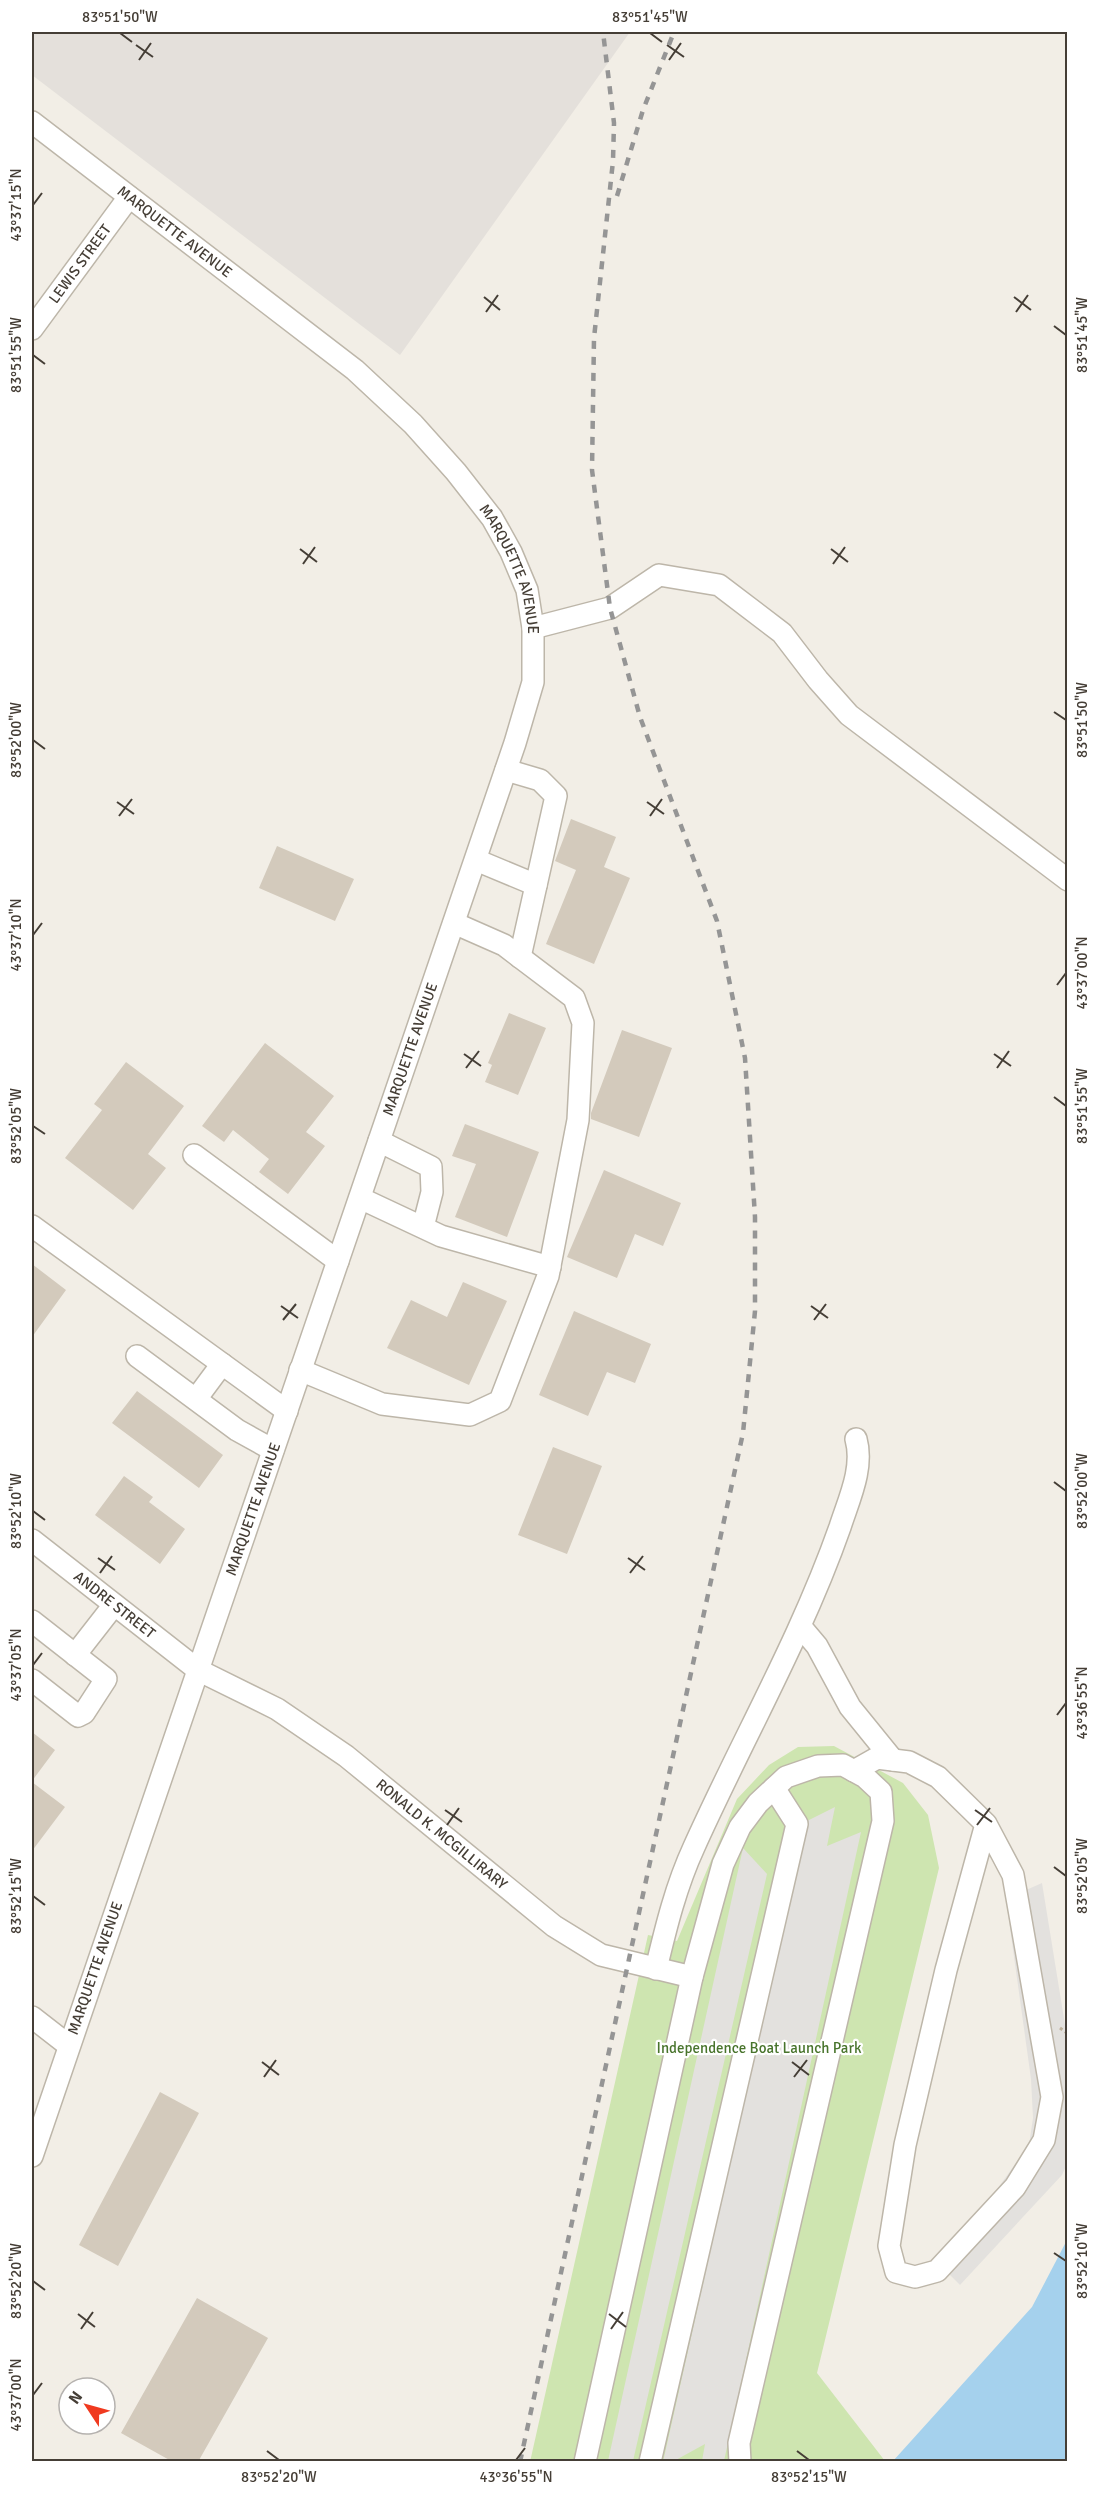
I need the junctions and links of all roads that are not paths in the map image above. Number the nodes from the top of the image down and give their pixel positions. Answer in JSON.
{"nodes":[{"id":1,"x":32,"y":122,"type":"edge"},
{"id":2,"x":129,"y":197,"type":"junction"},
{"id":3,"x":32,"y":329,"type":"edge"},
{"id":4,"x":533,"y":628,"type":"junction"},
{"id":5,"x":506,"y":770,"type":"junction"},
{"id":6,"x":476,"y":860,"type":"junction"},
{"id":7,"x":1068,"y":880,"type":"edge"},
{"id":8,"x":536,"y":885,"type":"junction"},
{"id":9,"x":454,"y":923,"type":"junction"},
{"id":10,"x":520,"y":957,"type":"junction"},
{"id":11,"x":379,"y":1141,"type":"junction"},
{"id":12,"x":194,"y":1155,"type":"dead end"},
{"id":13,"x":360,"y":1198,"type":"junction"},
{"id":14,"x":32,"y":1226,"type":"edge"},
{"id":15,"x":423,"y":1227,"type":"junction"},
{"id":16,"x":338,"y":1261,"type":"junction"},
{"id":17,"x":550,"y":1267,"type":"junction"},
{"id":18,"x":137,"y":1356,"type":"dead end"},
{"id":19,"x":222,"y":1364,"type":"junction"},
{"id":20,"x":300,"y":1370,"type":"junction"},
{"id":21,"x":196,"y":1399,"type":"junction"},
{"id":22,"x":287,"y":1411,"type":"junction"},
{"id":23,"x":856,"y":1439,"type":"dead end"},
{"id":24,"x":273,"y":1450,"type":"junction"},
{"id":25,"x":32,"y":1540,"type":"edge"},
{"id":26,"x":114,"y":1605,"type":"junction"},
{"id":27,"x":32,"y":1621,"type":"edge"},
{"id":28,"x":801,"y":1627,"type":"junction"},
{"id":29,"x":75,"y":1655,"type":"junction"},
{"id":30,"x":198,"y":1670,"type":"junction"},
{"id":31,"x":32,"y":1680,"type":"edge"},
{"id":32,"x":893,"y":1760,"type":"junction"},
{"id":33,"x":854,"y":1771,"type":"junction"},
{"id":34,"x":774,"y":1788,"type":"junction"},
{"id":35,"x":987,"y":1824,"type":"junction"},
{"id":36,"x":656,"y":1969,"type":"junction"},
{"id":37,"x":692,"y":1977,"type":"junction"},
{"id":38,"x":32,"y":2017,"type":"edge"},
{"id":39,"x":68,"y":2045,"type":"junction"},
{"id":40,"x":32,"y":2156,"type":"edge"},
{"id":41,"x":585,"y":2462,"type":"edge"},
{"id":42,"x":650,"y":2462,"type":"edge"},
{"id":43,"x":740,"y":2462,"type":"edge"}],
"edges":[{"from":1,"to":2,"type":"street","name":"MARQUETTE AVENUE"},
{"from":2,"to":3,"type":"street","name":"LEWIS STREET"},
{"from":2,"to":4,"type":"street","name":"MARQUETTE AVENUE"},
{"from":4,"to":5,"type":"street","name":"MARQUETTE AVENUE"},
{"from":4,"to":7,"type":"street"},
{"from":5,"to":6,"type":"street","name":"MARQUETTE AVENUE"},
{"from":5,"to":8,"type":"street"},
{"from":6,"to":8,"type":"street"},
{"from":6,"to":9,"type":"street","name":"MARQUETTE AVENUE"},
{"from":8,"to":10,"type":"street"},
{"from":9,"to":10,"type":"street"},
{"from":9,"to":11,"type":"street","name":"MARQUETTE AVENUE"},
{"from":10,"to":17,"type":"street"},
{"from":11,"to":13,"type":"street","name":"MARQUETTE AVENUE"},
{"from":11,"to":15,"type":"street"},
{"from":12,"to":16,"type":"street"},
{"from":13,"to":15,"type":"street"},
{"from":13,"to":16,"type":"street","name":"MARQUETTE AVENUE"},
{"from":14,"to":19,"type":"street"},
{"from":15,"to":17,"type":"street"},
{"from":16,"to":20,"type":"street","name":"MARQUETTE AVENUE"},
{"from":17,"to":20,"type":"street"},
{"from":18,"to":21,"type":"street"},
{"from":19,"to":21,"type":"street"},
{"from":19,"to":22,"type":"street"},
{"from":20,"to":22,"type":"street","name":"MARQUETTE AVENUE"},
{"from":21,"to":24,"type":"street"},
{"from":22,"to":24,"type":"street","name":"MARQUETTE AVENUE"},
{"from":23,"to":28,"type":"street"},
{"from":24,"to":30,"type":"street","name":"MARQUETTE AVENUE"},
{"from":25,"to":26,"type":"street","name":"ANDRE STREET"},
{"from":26,"to":29,"type":"street"},
{"from":26,"to":30,"type":"street","name":"ANDRE STREET"},
{"from":27,"to":29,"type":"street"},
{"from":28,"to":32,"type":"street"},
{"from":28,"to":36,"type":"street"},
{"from":29,"to":31,"type":"street"},
{"from":30,"to":36,"type":"street","name":"RONALD K. MCGILLIRARY"},
{"from":30,"to":39,"type":"street","name":"MARQUETTE AVENUE"},
{"from":32,"to":33,"type":"street"},
{"from":32,"to":35,"type":"street"},
{"from":33,"to":34,"type":"street"},
{"from":33,"to":43,"type":"street"},
{"from":34,"to":37,"type":"street"},
{"from":34,"to":42,"type":"street"},
{"from":35,"to":35,"type":"street"},
{"from":36,"to":37,"type":"street","name":"RONALD K. MCGILLIRARY"},
{"from":37,"to":41,"type":"street"},
{"from":38,"to":39,"type":"street"},
{"from":39,"to":40,"type":"street","name":"MARQUETTE AVENUE"}]}
